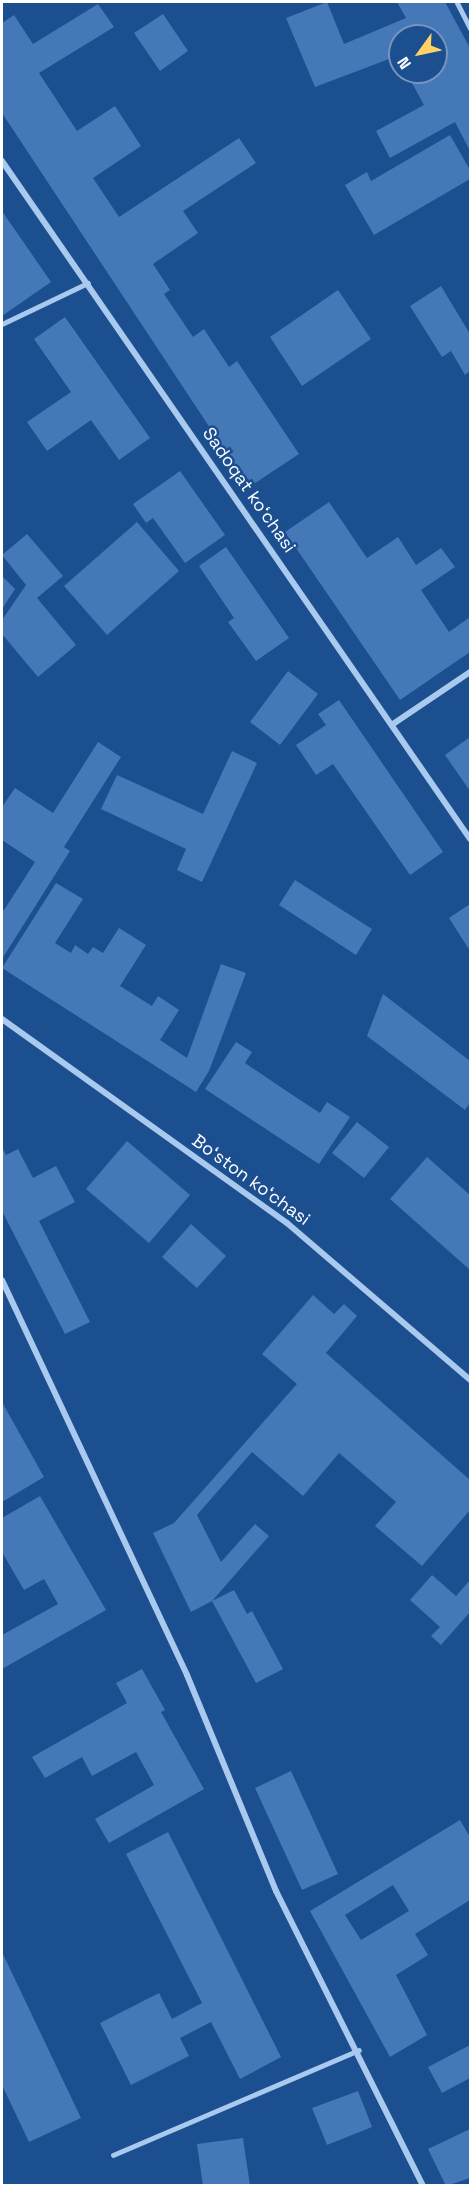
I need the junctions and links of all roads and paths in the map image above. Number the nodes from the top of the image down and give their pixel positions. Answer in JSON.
{"nodes":[{"id":1,"x":457,"y":2,"type":"edge"},
{"id":2,"x":471,"y":28,"type":"edge"},
{"id":3,"x":2,"y":161,"type":"edge"},
{"id":4,"x":88,"y":283,"type":"junction"},
{"id":5,"x":2,"y":324,"type":"edge"},
{"id":6,"x":471,"y":672,"type":"edge"},
{"id":7,"x":393,"y":724,"type":"junction"},
{"id":8,"x":471,"y":838,"type":"edge"},
{"id":9,"x":2,"y":1019,"type":"edge"},
{"id":10,"x":2,"y":1280,"type":"edge"},
{"id":11,"x":471,"y":1380,"type":"edge"},
{"id":12,"x":359,"y":2050,"type":"junction"},
{"id":13,"x":113,"y":2155,"type":"dead end"},
{"id":14,"x":423,"y":2186,"type":"edge"}],
"edges":[{"from":1,"to":2,"type":"lane"},
{"from":3,"to":4,"type":"street","name":"Sadoqat koʻchasi"},
{"from":4,"to":5,"type":"lane"},
{"from":4,"to":7,"type":"street","name":"Sadoqat koʻchasi"},
{"from":6,"to":7,"type":"street"},
{"from":7,"to":8,"type":"street","name":"Sadoqat koʻchasi"},
{"from":9,"to":11,"type":"street","name":"Boʻston koʻchasi"},
{"from":10,"to":12,"type":"street"},
{"from":12,"to":13,"type":"lane"},
{"from":12,"to":14,"type":"street"}]}
